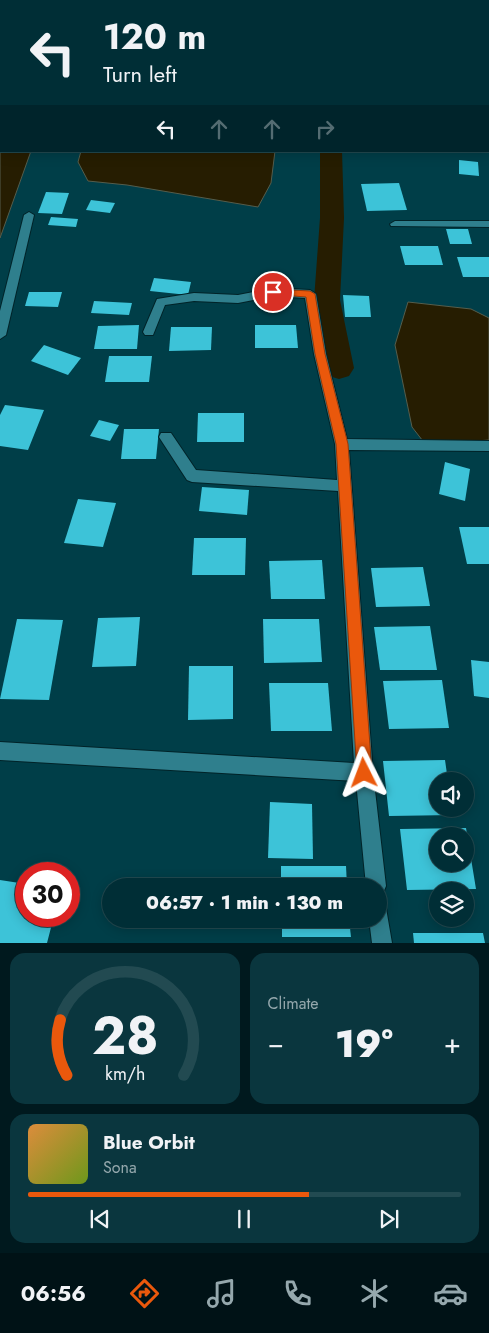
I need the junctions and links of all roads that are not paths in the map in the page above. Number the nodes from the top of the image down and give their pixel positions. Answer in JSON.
{"nodes":[{"id":1,"x":29,"y":215,"type":"dead end"},
{"id":2,"x":395,"y":224,"type":"dead end"},
{"id":3,"x":489,"y":224,"type":"edge"},
{"id":4,"x":149,"y":332,"type":"dead end"},
{"id":5,"x":0,"y":335,"type":"edge"},
{"id":6,"x":166,"y":437,"type":"dead end"},
{"id":7,"x":342,"y":444,"type":"junction"},
{"id":8,"x":489,"y":446,"type":"edge"},
{"id":9,"x":346,"y":486,"type":"junction"},
{"id":10,"x":0,"y":751,"type":"edge"},
{"id":11,"x":364,"y":773,"type":"junction"},
{"id":12,"x":375,"y":878,"type":"edge"},
{"id":13,"x":380,"y":928,"type":"edge"},
{"id":14,"x":382,"y":943,"type":"edge"}],
"edges":[{"from":1,"to":5,"type":"street"},
{"from":2,"to":3,"type":"street"},
{"from":4,"to":7,"type":"street"},
{"from":6,"to":9,"type":"street"},
{"from":7,"to":8,"type":"street"},
{"from":7,"to":9,"type":"street"},
{"from":9,"to":11,"type":"street"},
{"from":10,"to":11,"type":"street"},
{"from":11,"to":12,"type":"street"},
{"from":13,"to":14,"type":"street"}]}
